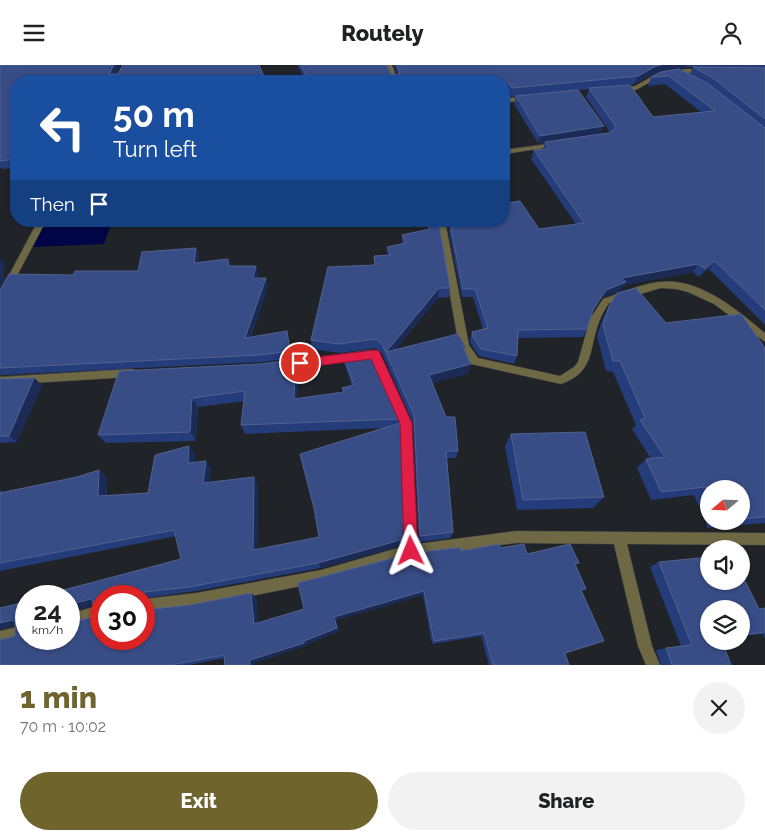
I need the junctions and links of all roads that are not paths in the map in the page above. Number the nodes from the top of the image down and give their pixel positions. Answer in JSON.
{"nodes":[{"id":1,"x":716,"y":71,"type":"edge"},
{"id":2,"x":679,"y":73,"type":"junction"},
{"id":3,"x":686,"y":77,"type":"edge"},
{"id":4,"x":609,"y":91,"type":"edge"},
{"id":5,"x":533,"y":97,"type":"edge"},
{"id":6,"x":510,"y":100,"type":"edge"},
{"id":7,"x":565,"y":144,"type":"edge"},
{"id":8,"x":510,"y":151,"type":"edge"},
{"id":9,"x":39,"y":227,"type":"edge"},
{"id":10,"x":442,"y":227,"type":"edge"},
{"id":11,"x":0,"y":301,"type":"edge"},
{"id":12,"x":765,"y":338,"type":"edge"},
{"id":13,"x":272,"y":367,"type":"edge"},
{"id":14,"x":140,"y":373,"type":"edge"},
{"id":15,"x":0,"y":381,"type":"edge"},
{"id":16,"x":619,"y":538,"type":"junction"},
{"id":17,"x":765,"y":539,"type":"edge"},
{"id":18,"x":411,"y":551,"type":"junction"},
{"id":19,"x":155,"y":605,"type":"edge"},
{"id":20,"x":15,"y":635,"type":"edge"},
{"id":21,"x":0,"y":638,"type":"edge"},
{"id":22,"x":653,"y":665,"type":"edge"}],
"edges":[{"from":1,"to":2,"type":"street"},
{"from":2,"to":3,"type":"street"},
{"from":2,"to":4,"type":"street"},
{"from":5,"to":6,"type":"street"},
{"from":7,"to":8,"type":"street"},
{"from":9,"to":11,"type":"street"},
{"from":10,"to":12,"type":"street"},
{"from":13,"to":18,"type":"street"},
{"from":14,"to":15,"type":"street"},
{"from":16,"to":17,"type":"street"},
{"from":16,"to":18,"type":"street"},
{"from":16,"to":22,"type":"street"},
{"from":18,"to":19,"type":"street"},
{"from":20,"to":21,"type":"street"}]}
